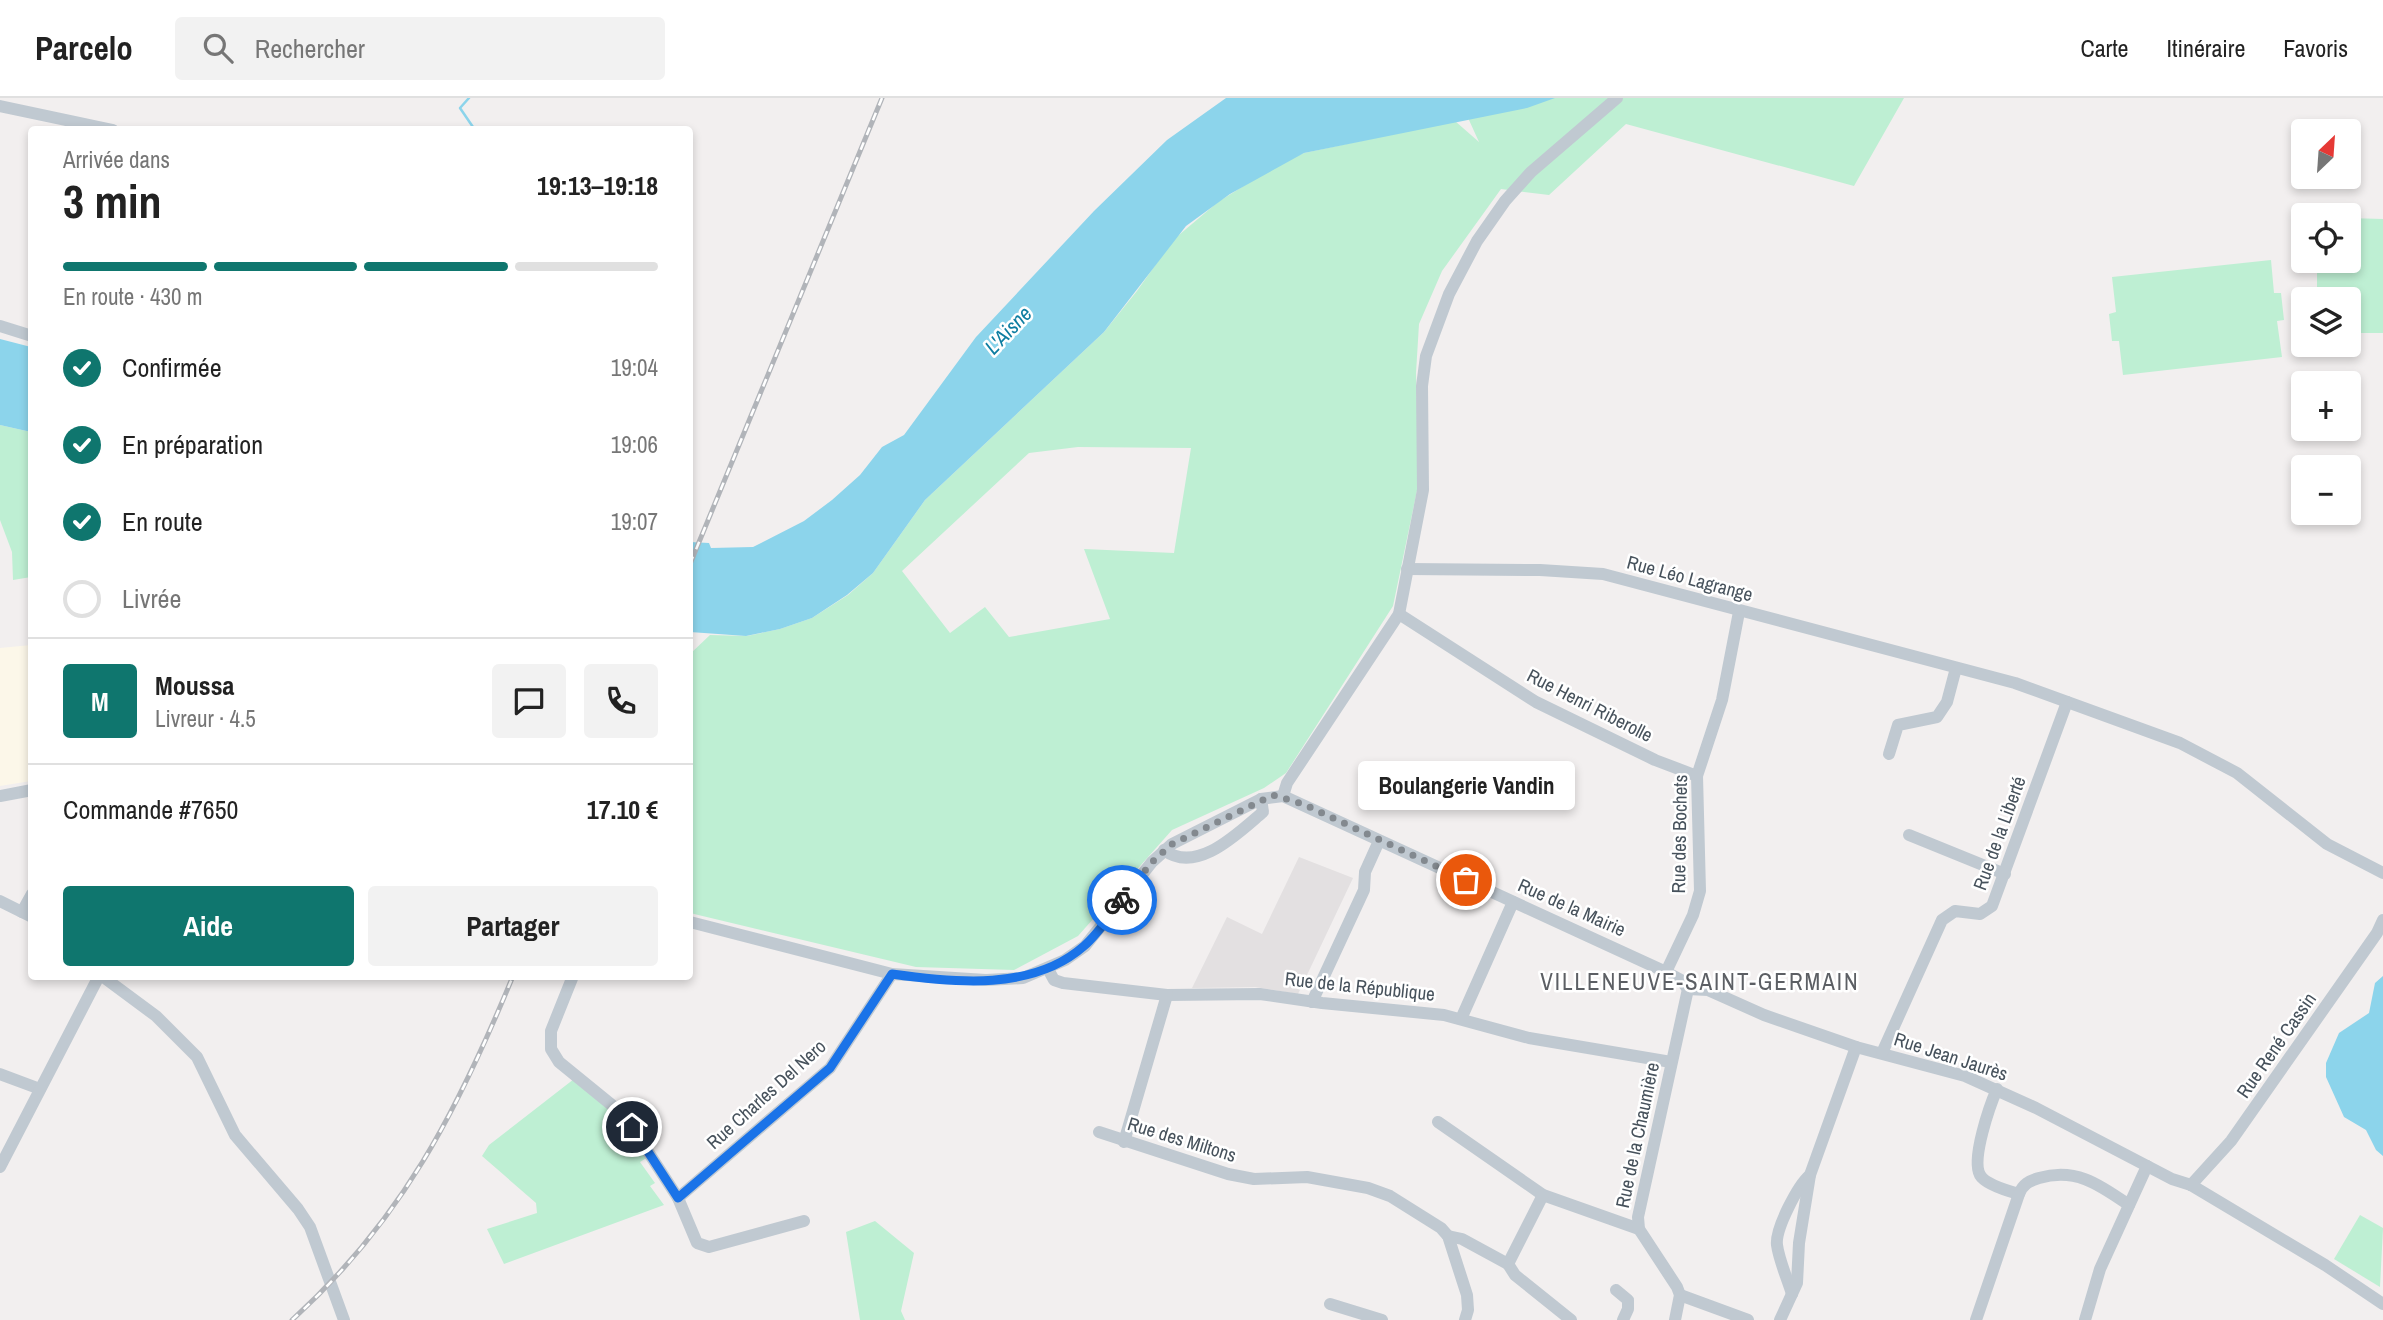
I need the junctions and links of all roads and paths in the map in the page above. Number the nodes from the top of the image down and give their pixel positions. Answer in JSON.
{"nodes":[{"id":1,"x":1617,"y":98,"type":"edge"},
{"id":2,"x":0,"y":106,"type":"edge"},
{"id":3,"x":94,"y":126,"type":"edge"},
{"id":4,"x":0,"y":326,"type":"edge"},
{"id":5,"x":28,"y":335,"type":"edge"},
{"id":6,"x":1407,"y":569,"type":"junction"},
{"id":7,"x":1739,"y":611,"type":"junction"},
{"id":8,"x":1399,"y":614,"type":"junction"},
{"id":9,"x":1956,"y":668,"type":"junction"},
{"id":10,"x":2067,"y":702,"type":"junction"},
{"id":11,"x":1889,"y":754,"type":"dead end"},
{"id":12,"x":1697,"y":776,"type":"junction"},
{"id":13,"x":28,"y":791,"type":"edge"},
{"id":14,"x":0,"y":796,"type":"edge"},
{"id":15,"x":1283,"y":796,"type":"junction"},
{"id":16,"x":1262,"y":802,"type":"junction"},
{"id":17,"x":1909,"y":835,"type":"dead end"},
{"id":18,"x":1379,"y":841,"type":"junction"},
{"id":19,"x":1164,"y":850,"type":"junction"},
{"id":20,"x":2383,"y":873,"type":"edge"},
{"id":21,"x":2005,"y":874,"type":"junction"},
{"id":22,"x":0,"y":901,"type":"edge"},
{"id":23,"x":1513,"y":902,"type":"junction"},
{"id":24,"x":27,"y":914,"type":"edge"},
{"id":25,"x":2383,"y":919,"type":"edge"},
{"id":26,"x":693,"y":923,"type":"edge"},
{"id":27,"x":1048,"y":969,"type":"junction"},
{"id":28,"x":1666,"y":972,"type":"junction"},
{"id":29,"x":892,"y":974,"type":"junction"},
{"id":30,"x":99,"y":980,"type":"edge"},
{"id":31,"x":106,"y":980,"type":"edge"},
{"id":32,"x":571,"y":980,"type":"edge"},
{"id":33,"x":1688,"y":989,"type":"junction"},
{"id":34,"x":1167,"y":995,"type":"junction"},
{"id":35,"x":1312,"y":1002,"type":"junction"},
{"id":36,"x":1461,"y":1019,"type":"junction"},
{"id":37,"x":1856,"y":1047,"type":"junction"},
{"id":38,"x":1882,"y":1053,"type":"junction"},
{"id":39,"x":1671,"y":1062,"type":"junction"},
{"id":40,"x":0,"y":1074,"type":"edge"},
{"id":41,"x":40,"y":1089,"type":"junction"},
{"id":42,"x":1997,"y":1089,"type":"junction"},
{"id":43,"x":1438,"y":1122,"type":"dead end"},
{"id":44,"x":1099,"y":1132,"type":"dead end"},
{"id":45,"x":1124,"y":1142,"type":"junction"},
{"id":46,"x":2147,"y":1166,"type":"junction"},
{"id":47,"x":0,"y":1167,"type":"edge"},
{"id":48,"x":1810,"y":1175,"type":"junction"},
{"id":49,"x":2192,"y":1185,"type":"junction"},
{"id":50,"x":2019,"y":1194,"type":"junction"},
{"id":51,"x":1543,"y":1195,"type":"junction"},
{"id":52,"x":678,"y":1198,"type":"junction"},
{"id":53,"x":2129,"y":1205,"type":"junction"},
{"id":54,"x":804,"y":1221,"type":"dead end"},
{"id":55,"x":1639,"y":1229,"type":"junction"},
{"id":56,"x":1448,"y":1236,"type":"junction"},
{"id":57,"x":1799,"y":1243,"type":"junction"},
{"id":58,"x":1779,"y":1252,"type":"junction"},
{"id":59,"x":1508,"y":1264,"type":"junction"},
{"id":60,"x":1616,"y":1290,"type":"dead end"},
{"id":61,"x":1792,"y":1294,"type":"junction"},
{"id":62,"x":1679,"y":1295,"type":"junction"},
{"id":63,"x":1330,"y":1304,"type":"dead end"},
{"id":64,"x":2383,"y":1304,"type":"edge"},
{"id":65,"x":344,"y":1320,"type":"edge"},
{"id":66,"x":1382,"y":1320,"type":"edge"},
{"id":67,"x":1465,"y":1320,"type":"edge"},
{"id":68,"x":1572,"y":1320,"type":"edge"},
{"id":69,"x":1623,"y":1320,"type":"edge"},
{"id":70,"x":1675,"y":1320,"type":"edge"},
{"id":71,"x":1748,"y":1320,"type":"edge"},
{"id":72,"x":1780,"y":1320,"type":"edge"},
{"id":73,"x":1976,"y":1320,"type":"edge"},
{"id":74,"x":2085,"y":1320,"type":"edge"}],
"edges":[{"from":1,"to":6,"type":"street"},
{"from":2,"to":3,"type":"street"},
{"from":4,"to":5,"type":"street"},
{"from":6,"to":7,"type":"street","name":"Rue Léo Lagrange"},
{"from":6,"to":8,"type":"street"},
{"from":7,"to":9,"type":"street","name":"Rue Léo Lagrange"},
{"from":7,"to":12,"type":"street","name":"Rue des Bochets"},
{"from":8,"to":12,"type":"street","name":"Rue Henri Riberolle"},
{"from":8,"to":15,"type":"street"},
{"from":9,"to":10,"type":"street","name":"Rue Léo Lagrange"},
{"from":9,"to":11,"type":"street"},
{"from":10,"to":20,"type":"street","name":"Rue Léo Lagrange"},
{"from":10,"to":21,"type":"street","name":"Rue de la Liberté"},
{"from":12,"to":28,"type":"street","name":"Rue des Bochets"},
{"from":13,"to":14,"type":"street"},
{"from":15,"to":16,"type":"street"},
{"from":15,"to":18,"type":"street","name":"Rue de la Mairie"},
{"from":16,"to":19,"type":"street"},
{"from":16,"to":19,"type":"street"},
{"from":17,"to":21,"type":"street"},
{"from":18,"to":23,"type":"street","name":"Rue de la Mairie"},
{"from":18,"to":35,"type":"street"},
{"from":19,"to":27,"type":"street"},
{"from":21,"to":38,"type":"street","name":"Rue de la Liberté"},
{"from":22,"to":24,"type":"street"},
{"from":23,"to":28,"type":"street","name":"Rue de la Mairie"},
{"from":23,"to":36,"type":"street"},
{"from":25,"to":49,"type":"street","name":"Rue René Cassin"},
{"from":26,"to":29,"type":"street"},
{"from":27,"to":29,"type":"street"},
{"from":27,"to":34,"type":"street","name":"Rue de la République"},
{"from":28,"to":33,"type":"street","name":"Rue de la Mairie"},
{"from":29,"to":52,"type":"street","name":"Rue Charles Del Nero"},
{"from":30,"to":41,"type":"street"},
{"from":31,"to":65,"type":"street"},
{"from":32,"to":52,"type":"street"},
{"from":33,"to":37,"type":"street","name":"Rue Jean Jaurès"},
{"from":33,"to":39,"type":"street","name":"Rue de la Chaumière"},
{"from":34,"to":35,"type":"street","name":"Rue de la République"},
{"from":34,"to":45,"type":"street"},
{"from":35,"to":36,"type":"street","name":"Rue de la République"},
{"from":36,"to":39,"type":"street","name":"Rue de la République"},
{"from":37,"to":38,"type":"street","name":"Rue Jean Jaurès"},
{"from":37,"to":48,"type":"street"},
{"from":38,"to":42,"type":"street","name":"Rue Jean Jaurès"},
{"from":39,"to":55,"type":"street","name":"Rue de la Chaumière"},
{"from":40,"to":41,"type":"street"},
{"from":41,"to":47,"type":"street"},
{"from":42,"to":46,"type":"street","name":"Rue Jean Jaurès"},
{"from":42,"to":50,"type":"street"},
{"from":43,"to":51,"type":"street"},
{"from":44,"to":45,"type":"street","name":"Rue des Miltons"},
{"from":45,"to":56,"type":"street","name":"Rue des Miltons"},
{"from":46,"to":49,"type":"street","name":"Rue Jean Jaurès"},
{"from":46,"to":53,"type":"street"},
{"from":48,"to":57,"type":"street"},
{"from":48,"to":58,"type":"street"},
{"from":49,"to":64,"type":"street","name":"Rue Jean Jaurès"},
{"from":50,"to":53,"type":"street"},
{"from":50,"to":73,"type":"street"},
{"from":51,"to":55,"type":"street"},
{"from":51,"to":59,"type":"street"},
{"from":52,"to":54,"type":"street"},
{"from":53,"to":74,"type":"street"},
{"from":55,"to":62,"type":"street","name":"Rue de la Chaumière"},
{"from":56,"to":59,"type":"street","name":"Rue des Miltons"},
{"from":56,"to":67,"type":"street"},
{"from":57,"to":58,"type":"street"},
{"from":57,"to":61,"type":"street"},
{"from":58,"to":61,"type":"street"},
{"from":59,"to":68,"type":"street","name":"Rue des Miltons"},
{"from":60,"to":69,"type":"street"},
{"from":61,"to":72,"type":"street"},
{"from":62,"to":70,"type":"street"},
{"from":62,"to":71,"type":"street"},
{"from":63,"to":66,"type":"street"}]}
